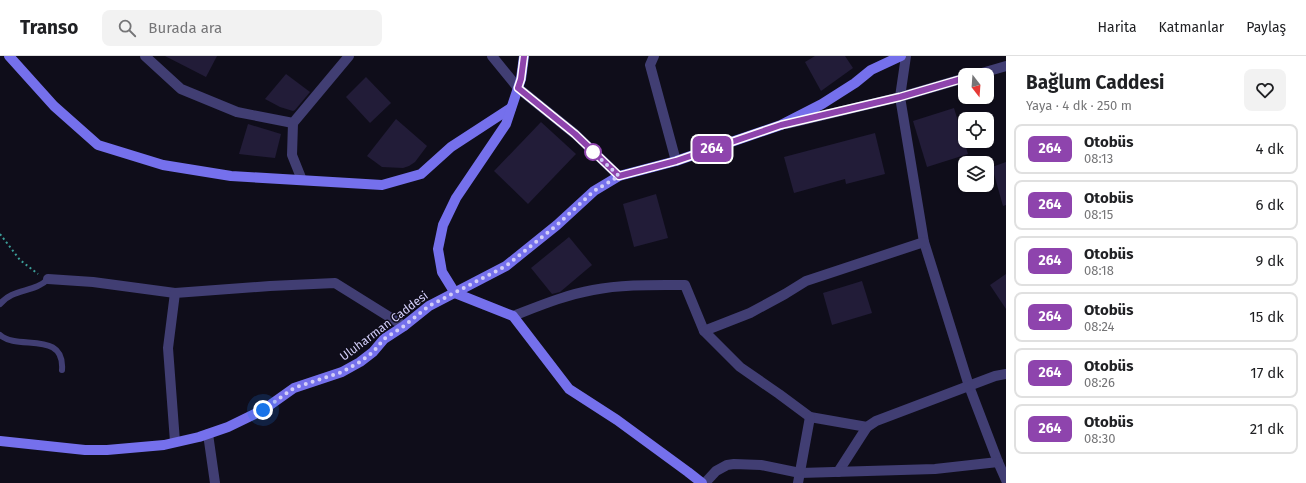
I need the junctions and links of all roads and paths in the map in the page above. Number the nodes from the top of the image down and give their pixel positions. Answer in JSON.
{"nodes":[{"id":1,"x":9,"y":56,"type":"edge"},
{"id":2,"x":145,"y":56,"type":"edge"},
{"id":3,"x":349,"y":56,"type":"edge"},
{"id":4,"x":492,"y":56,"type":"edge"},
{"id":5,"x":524,"y":56,"type":"edge"},
{"id":6,"x":654,"y":56,"type":"edge"},
{"id":7,"x":901,"y":56,"type":"edge"},
{"id":8,"x":906,"y":56,"type":"edge"},
{"id":9,"x":1006,"y":66,"type":"edge"},
{"id":10,"x":994,"y":69,"type":"edge"},
{"id":11,"x":958,"y":80,"type":"edge"},
{"id":12,"x":518,"y":88,"type":"junction"},
{"id":13,"x":900,"y":97,"type":"junction"},
{"id":14,"x":511,"y":108,"type":"junction"},
{"id":15,"x":293,"y":123,"type":"junction"},
{"id":16,"x":781,"y":125,"type":"junction"},
{"id":17,"x":676,"y":161,"type":"junction"},
{"id":18,"x":619,"y":176,"type":"junction"},
{"id":19,"x":302,"y":180,"type":"junction"},
{"id":20,"x":0,"y":234,"type":"edge"},
{"id":21,"x":924,"y":242,"type":"junction"},
{"id":22,"x":48,"y":279,"type":"junction"},
{"id":23,"x":174,"y":293,"type":"junction"},
{"id":24,"x":455,"y":293,"type":"junction"},
{"id":25,"x":0,"y":304,"type":"edge"},
{"id":26,"x":513,"y":316,"type":"junction"},
{"id":27,"x":404,"y":326,"type":"junction"},
{"id":28,"x":704,"y":331,"type":"junction"},
{"id":29,"x":0,"y":335,"type":"edge"},
{"id":30,"x":62,"y":370,"type":"dead end"},
{"id":31,"x":1006,"y":374,"type":"edge"},
{"id":32,"x":969,"y":386,"type":"junction"},
{"id":33,"x":810,"y":417,"type":"junction"},
{"id":34,"x":868,"y":427,"type":"junction"},
{"id":35,"x":208,"y":434,"type":"junction"},
{"id":36,"x":0,"y":441,"type":"edge"},
{"id":37,"x":175,"y":442,"type":"junction"},
{"id":38,"x":998,"y":462,"type":"junction"},
{"id":39,"x":838,"y":472,"type":"junction"},
{"id":40,"x":800,"y":473,"type":"junction"},
{"id":41,"x":1006,"y":480,"type":"edge"},
{"id":42,"x":215,"y":483,"type":"edge"},
{"id":43,"x":702,"y":483,"type":"edge"},
{"id":44,"x":705,"y":483,"type":"edge"},
{"id":45,"x":798,"y":483,"type":"edge"}],
"edges":[{"from":1,"to":19,"type":"street"},
{"from":2,"to":15,"type":"street"},
{"from":3,"to":15,"type":"street"},
{"from":4,"to":12,"type":"street"},
{"from":5,"to":12,"type":"street"},
{"from":6,"to":17,"type":"street"},
{"from":7,"to":16,"type":"street","name":"Uluharman Caddesi"},
{"from":8,"to":13,"type":"street"},
{"from":9,"to":10,"type":"street"},
{"from":11,"to":13,"type":"street"},
{"from":12,"to":14,"type":"street"},
{"from":12,"to":18,"type":"street"},
{"from":13,"to":16,"type":"street"},
{"from":13,"to":21,"type":"street"},
{"from":14,"to":19,"type":"street"},
{"from":14,"to":24,"type":"street"},
{"from":15,"to":19,"type":"street"},
{"from":16,"to":17,"type":"street","name":"Uluharman Caddesi"},
{"from":17,"to":18,"type":"street","name":"Uluharman Caddesi"},
{"from":18,"to":24,"type":"street","name":"Uluharman Caddesi"},
{"from":20,"to":22,"type":"path"},
{"from":21,"to":28,"type":"street"},
{"from":21,"to":32,"type":"street"},
{"from":22,"to":23,"type":"street"},
{"from":22,"to":25,"type":"lane"},
{"from":23,"to":27,"type":"street"},
{"from":23,"to":37,"type":"street"},
{"from":24,"to":26,"type":"street"},
{"from":24,"to":27,"type":"street","name":"Uluharman Caddesi"},
{"from":26,"to":28,"type":"street"},
{"from":26,"to":43,"type":"street"},
{"from":27,"to":35,"type":"street","name":"Uluharman Caddesi"},
{"from":28,"to":33,"type":"street"},
{"from":29,"to":30,"type":"lane"},
{"from":31,"to":32,"type":"street"},
{"from":32,"to":34,"type":"street"},
{"from":32,"to":38,"type":"street"},
{"from":33,"to":34,"type":"street"},
{"from":33,"to":40,"type":"street"},
{"from":34,"to":39,"type":"street"},
{"from":35,"to":37,"type":"street","name":"Uluharman Caddesi"},
{"from":35,"to":42,"type":"street"},
{"from":36,"to":37,"type":"street","name":"Uluharman Caddesi"},
{"from":38,"to":39,"type":"street"},
{"from":38,"to":41,"type":"street"},
{"from":39,"to":40,"type":"street"},
{"from":40,"to":44,"type":"street"},
{"from":40,"to":45,"type":"street"}]}
